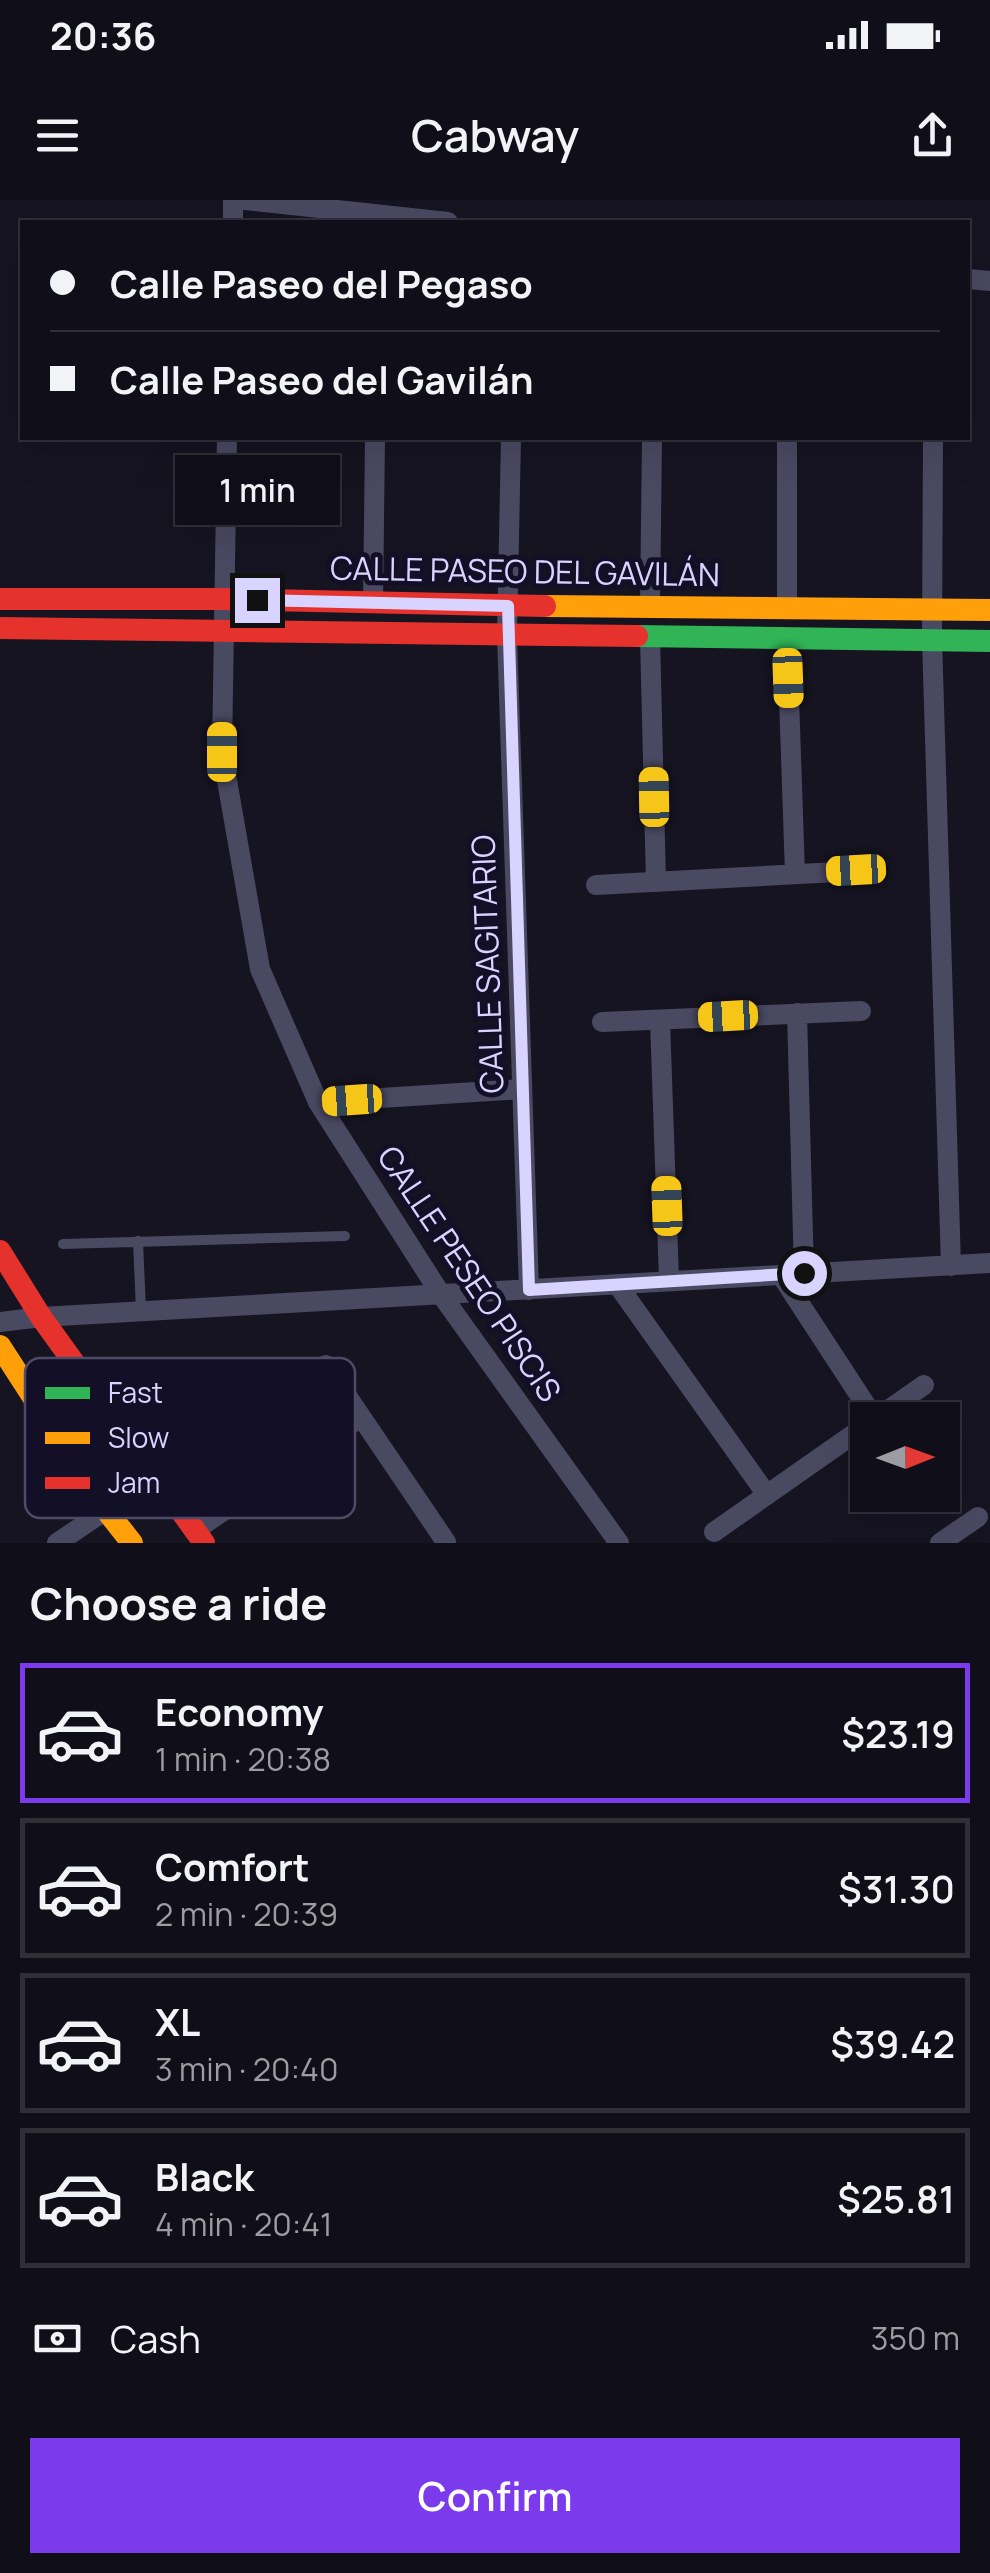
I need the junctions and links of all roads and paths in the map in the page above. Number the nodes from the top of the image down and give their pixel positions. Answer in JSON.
{"nodes":[{"id":1,"x":245,"y":200,"type":"edge"},
{"id":2,"x":430,"y":220,"type":"edge"},
{"id":3,"x":227,"y":440,"type":"edge"},
{"id":4,"x":375,"y":440,"type":"edge"},
{"id":5,"x":511,"y":440,"type":"edge"},
{"id":6,"x":652,"y":440,"type":"edge"},
{"id":7,"x":787,"y":440,"type":"edge"},
{"id":8,"x":933,"y":440,"type":"edge"},
{"id":9,"x":0,"y":599,"type":"edge"},
{"id":10,"x":223,"y":599,"type":"junction"},
{"id":11,"x":373,"y":603,"type":"junction"},
{"id":12,"x":508,"y":606,"type":"junction"},
{"id":13,"x":650,"y":607,"type":"junction"},
{"id":14,"x":786,"y":608,"type":"junction"},
{"id":15,"x":932,"y":610,"type":"junction"},
{"id":16,"x":990,"y":610,"type":"edge"},
{"id":17,"x":0,"y":628,"type":"edge"},
{"id":18,"x":222,"y":632,"type":"junction"},
{"id":19,"x":507,"y":636,"type":"junction"},
{"id":20,"x":650,"y":637,"type":"junction"},
{"id":21,"x":787,"y":638,"type":"junction"},
{"id":22,"x":932,"y":639,"type":"junction"},
{"id":23,"x":990,"y":640,"type":"edge"},
{"id":24,"x":856,"y":870,"type":"dead end"},
{"id":25,"x":795,"y":874,"type":"junction"},
{"id":26,"x":656,"y":882,"type":"junction"},
{"id":27,"x":596,"y":885,"type":"dead end"},
{"id":28,"x":862,"y":1010,"type":"dead end"},
{"id":29,"x":797,"y":1014,"type":"junction"},
{"id":30,"x":660,"y":1020,"type":"junction"},
{"id":31,"x":602,"y":1022,"type":"dead end"},
{"id":32,"x":522,"y":1089,"type":"junction"},
{"id":33,"x":318,"y":1102,"type":"junction"},
{"id":34,"x":345,"y":1236,"type":"dead end"},
{"id":35,"x":138,"y":1240,"type":"junction"},
{"id":36,"x":63,"y":1244,"type":"dead end"},
{"id":37,"x":0,"y":1251,"type":"edge"},
{"id":38,"x":990,"y":1264,"type":"edge"},
{"id":39,"x":951,"y":1266,"type":"junction"},
{"id":40,"x":804,"y":1273,"type":"junction"},
{"id":41,"x":781,"y":1275,"type":"junction"},
{"id":42,"x":669,"y":1280,"type":"junction"},
{"id":43,"x":616,"y":1284,"type":"junction"},
{"id":44,"x":529,"y":1290,"type":"junction"},
{"id":45,"x":440,"y":1292,"type":"junction"},
{"id":46,"x":142,"y":1311,"type":"junction"},
{"id":47,"x":41,"y":1317,"type":"junction"},
{"id":48,"x":0,"y":1322,"type":"edge"},
{"id":49,"x":0,"y":1346,"type":"edge"},
{"id":50,"x":70,"y":1358,"type":"edge"},
{"id":51,"x":25,"y":1385,"type":"edge"},
{"id":52,"x":924,"y":1385,"type":"dead end"},
{"id":53,"x":862,"y":1402,"type":"edge"},
{"id":54,"x":900,"y":1402,"type":"edge"},
{"id":55,"x":355,"y":1409,"type":"edge"},
{"id":56,"x":361,"y":1418,"type":"junction"},
{"id":57,"x":355,"y":1422,"type":"edge"},
{"id":58,"x":850,"y":1437,"type":"edge"},
{"id":59,"x":767,"y":1496,"type":"junction"},
{"id":60,"x":978,"y":1517,"type":"dead end"},
{"id":61,"x":94,"y":1518,"type":"edge"},
{"id":62,"x":112,"y":1518,"type":"edge"},
{"id":63,"x":225,"y":1518,"type":"edge"},
{"id":64,"x":714,"y":1532,"type":"dead end"},
{"id":65,"x":199,"y":1537,"type":"edge"},
{"id":66,"x":436,"y":1539,"type":"edge"},
{"id":67,"x":57,"y":1543,"type":"edge"},
{"id":68,"x":132,"y":1543,"type":"edge"},
{"id":69,"x":618,"y":1543,"type":"edge"},
{"id":70,"x":940,"y":1543,"type":"edge"}],
"edges":[{"from":1,"to":2,"type":"street"},
{"from":3,"to":10,"type":"street","name":"CALLE PESEO PISCIS"},
{"from":4,"to":11,"type":"street"},
{"from":5,"to":12,"type":"street","name":"CALLE SAGITARIO"},
{"from":6,"to":13,"type":"street"},
{"from":7,"to":14,"type":"street"},
{"from":8,"to":15,"type":"street"},
{"from":9,"to":10,"type":"street","name":"CALLE PASEO DEL GAVILÁN"},
{"from":10,"to":11,"type":"street","name":"CALLE PASEO DEL GAVILÁN"},
{"from":10,"to":18,"type":"street","name":"CALLE PESEO PISCIS"},
{"from":11,"to":12,"type":"street","name":"CALLE PASEO DEL GAVILÁN"},
{"from":12,"to":13,"type":"street","name":"CALLE PASEO DEL GAVILÁN"},
{"from":12,"to":19,"type":"street","name":"CALLE SAGITARIO"},
{"from":13,"to":14,"type":"street","name":"CALLE PASEO DEL GAVILÁN"},
{"from":14,"to":15,"type":"street","name":"CALLE PASEO DEL GAVILÁN"},
{"from":15,"to":16,"type":"street","name":"CALLE PASEO DEL GAVILÁN"},
{"from":15,"to":22,"type":"street"},
{"from":17,"to":18,"type":"street","name":"CALLE PASEO DEL GAVILÁN"},
{"from":18,"to":19,"type":"street","name":"CALLE PASEO DEL GAVILÁN"},
{"from":18,"to":33,"type":"street","name":"CALLE PESEO PISCIS"},
{"from":19,"to":20,"type":"street","name":"CALLE PASEO DEL GAVILÁN"},
{"from":19,"to":32,"type":"street","name":"CALLE SAGITARIO"},
{"from":20,"to":21,"type":"street","name":"CALLE PASEO DEL GAVILÁN"},
{"from":20,"to":26,"type":"street"},
{"from":21,"to":22,"type":"street","name":"CALLE PASEO DEL GAVILÁN"},
{"from":21,"to":25,"type":"street"},
{"from":22,"to":23,"type":"street","name":"CALLE PASEO DEL GAVILÁN"},
{"from":22,"to":39,"type":"street"},
{"from":24,"to":25,"type":"street"},
{"from":25,"to":26,"type":"street"},
{"from":26,"to":27,"type":"street"},
{"from":28,"to":29,"type":"street"},
{"from":29,"to":30,"type":"street"},
{"from":29,"to":40,"type":"street"},
{"from":30,"to":31,"type":"street"},
{"from":30,"to":42,"type":"street"},
{"from":32,"to":33,"type":"street"},
{"from":32,"to":44,"type":"street","name":"CALLE SAGITARIO"},
{"from":33,"to":45,"type":"street","name":"CALLE PESEO PISCIS"},
{"from":34,"to":35,"type":"lane"},
{"from":35,"to":36,"type":"lane"},
{"from":35,"to":46,"type":"lane"},
{"from":37,"to":47,"type":"street"},
{"from":38,"to":39,"type":"street"},
{"from":39,"to":40,"type":"street"},
{"from":40,"to":41,"type":"street"},
{"from":41,"to":42,"type":"street"},
{"from":41,"to":53,"type":"street"},
{"from":42,"to":43,"type":"street"},
{"from":43,"to":44,"type":"street"},
{"from":43,"to":59,"type":"street"},
{"from":44,"to":45,"type":"street"},
{"from":45,"to":46,"type":"street"},
{"from":45,"to":69,"type":"street","name":"CALLE PESEO PISCIS"},
{"from":46,"to":47,"type":"street"},
{"from":47,"to":48,"type":"street"},
{"from":47,"to":50,"type":"street"},
{"from":49,"to":51,"type":"street"},
{"from":52,"to":54,"type":"street"},
{"from":55,"to":56,"type":"street"},
{"from":56,"to":57,"type":"street"},
{"from":56,"to":66,"type":"street"},
{"from":58,"to":59,"type":"street"},
{"from":59,"to":64,"type":"street"},
{"from":60,"to":70,"type":"street"},
{"from":61,"to":67,"type":"street"},
{"from":62,"to":68,"type":"street"},
{"from":63,"to":65,"type":"street"}]}
